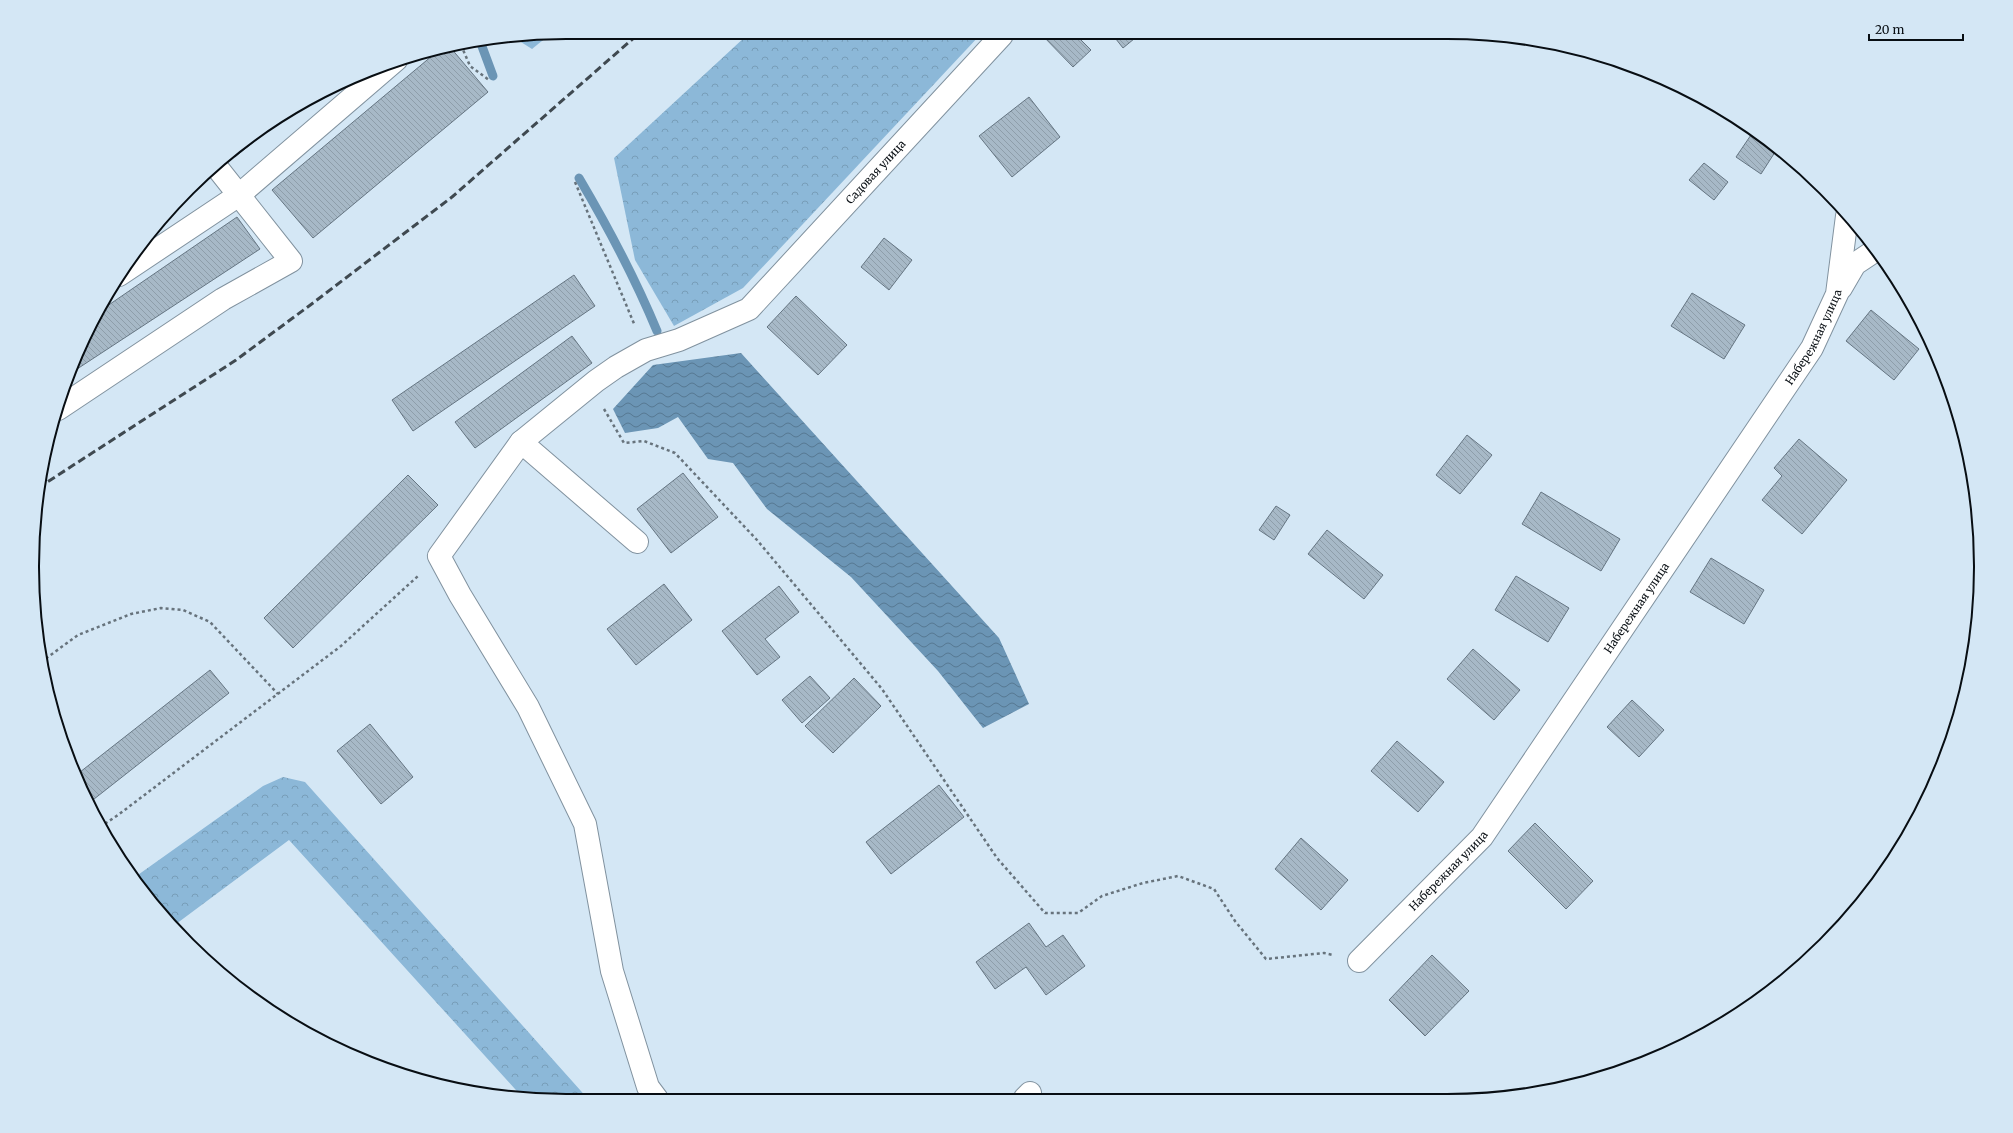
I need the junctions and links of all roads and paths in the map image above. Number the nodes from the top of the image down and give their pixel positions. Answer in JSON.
{"nodes":[{"id":1,"x":998,"y":39,"type":"edge"},
{"id":2,"x":463,"y":49,"type":"edge"},
{"id":3,"x":381,"y":73,"type":"edge"},
{"id":4,"x":489,"y":80,"type":"dead end"},
{"id":5,"x":219,"y":170,"type":"edge"},
{"id":6,"x":575,"y":182,"type":"dead end"},
{"id":7,"x":239,"y":195,"type":"junction"},
{"id":8,"x":1846,"y":223,"type":"edge"},
{"id":9,"x":1871,"y":253,"type":"edge"},
{"id":10,"x":135,"y":264,"type":"edge"},
{"id":11,"x":1837,"y":294,"type":"junction"},
{"id":12,"x":646,"y":350,"type":"junction"},
{"id":13,"x":596,"y":381,"type":"junction"},
{"id":14,"x":65,"y":403,"type":"edge"},
{"id":15,"x":521,"y":442,"type":"junction"},
{"id":16,"x":637,"y":542,"type":"dead end"},
{"id":17,"x":439,"y":556,"type":"junction"},
{"id":18,"x":47,"y":657,"type":"edge"},
{"id":19,"x":278,"y":694,"type":"junction"},
{"id":20,"x":106,"y":823,"type":"edge"},
{"id":21,"x":1359,"y":961,"type":"joint"},
{"id":22,"x":653,"y":1094,"type":"edge"}],
"edges":[{"from":1,"to":12,"type":"street","name":"Садовая улица"},
{"from":2,"to":4,"type":"path"},
{"from":3,"to":7,"type":"street"},
{"from":5,"to":7,"type":"street"},
{"from":6,"to":12,"type":"path"},
{"from":7,"to":10,"type":"street"},
{"from":7,"to":14,"type":"street"},
{"from":8,"to":11,"type":"street","name":"Набережная улица"},
{"from":9,"to":11,"type":"street"},
{"from":11,"to":21,"type":"street","name":"Набережная улица"},
{"from":12,"to":13,"type":"street"},
{"from":13,"to":15,"type":"street"},
{"from":13,"to":21,"type":"path"},
{"from":15,"to":16,"type":"street"},
{"from":15,"to":17,"type":"street"},
{"from":17,"to":19,"type":"path"},
{"from":17,"to":22,"type":"street"},
{"from":18,"to":19,"type":"path"},
{"from":19,"to":20,"type":"path"}]}
